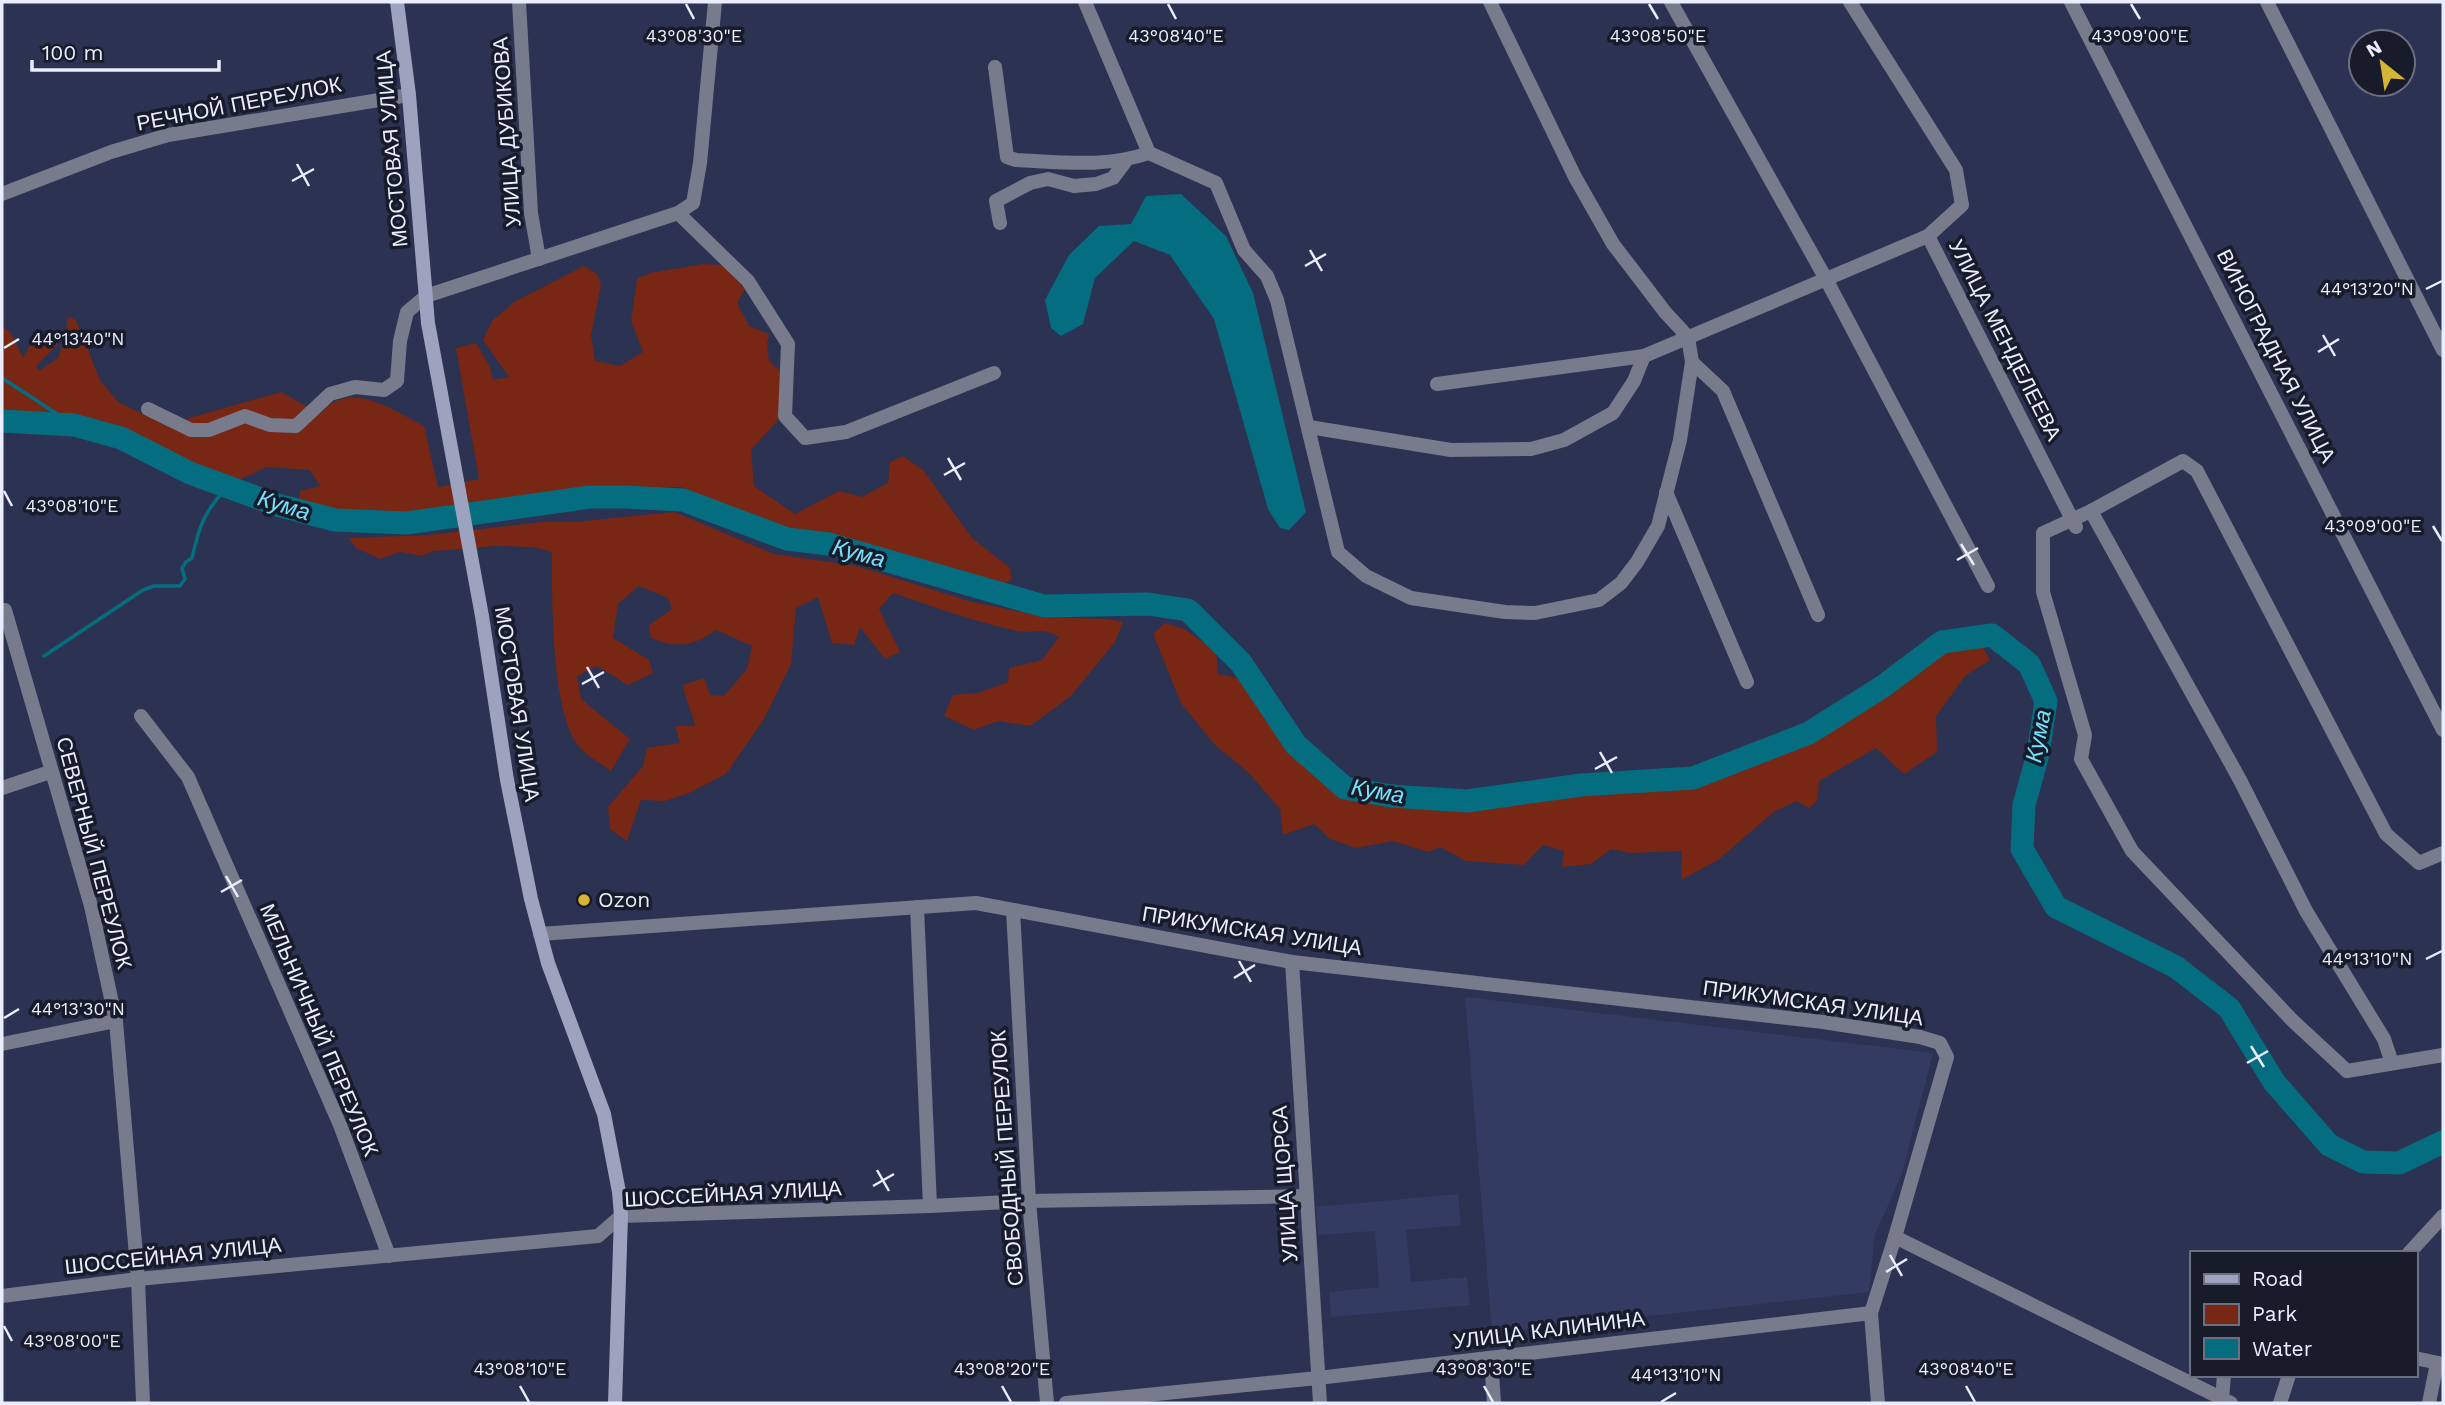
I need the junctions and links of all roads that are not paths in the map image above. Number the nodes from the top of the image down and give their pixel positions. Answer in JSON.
{"nodes":[{"id":1,"x":397,"y":2,"type":"edge"},
{"id":2,"x":519,"y":2,"type":"edge"},
{"id":3,"x":715,"y":2,"type":"edge"},
{"id":4,"x":1085,"y":2,"type":"edge"},
{"id":5,"x":1490,"y":2,"type":"edge"},
{"id":6,"x":1671,"y":2,"type":"edge"},
{"id":7,"x":1850,"y":2,"type":"edge"},
{"id":8,"x":2071,"y":2,"type":"edge"},
{"id":9,"x":2267,"y":2,"type":"edge"},
{"id":10,"x":995,"y":67,"type":"dead end"},
{"id":11,"x":409,"y":95,"type":"junction"},
{"id":12,"x":1149,"y":153,"type":"junction"},
{"id":13,"x":1125,"y":162,"type":"junction"},
{"id":14,"x":2,"y":194,"type":"edge"},
{"id":15,"x":678,"y":213,"type":"junction"},
{"id":16,"x":1000,"y":223,"type":"dead end"},
{"id":17,"x":1928,"y":236,"type":"junction"},
{"id":18,"x":539,"y":259,"type":"junction"},
{"id":19,"x":1826,"y":279,"type":"junction"},
{"id":20,"x":426,"y":296,"type":"junction"},
{"id":21,"x":1688,"y":337,"type":"junction"},
{"id":22,"x":2443,"y":350,"type":"edge"},
{"id":23,"x":1644,"y":356,"type":"junction"},
{"id":24,"x":1692,"y":362,"type":"junction"},
{"id":25,"x":993,"y":373,"type":"dead end"},
{"id":26,"x":1437,"y":384,"type":"dead end"},
{"id":27,"x":148,"y":410,"type":"dead end"},
{"id":28,"x":1308,"y":427,"type":"junction"},
{"id":29,"x":1666,"y":492,"type":"junction"},
{"id":30,"x":2091,"y":511,"type":"junction"},
{"id":31,"x":2074,"y":522,"type":"junction"},
{"id":32,"x":1988,"y":586,"type":"dead end"},
{"id":33,"x":4,"y":610,"type":"edge"},
{"id":34,"x":1818,"y":615,"type":"dead end"},
{"id":35,"x":1747,"y":682,"type":"dead end"},
{"id":36,"x":141,"y":716,"type":"dead end"},
{"id":37,"x":2443,"y":730,"type":"edge"},
{"id":38,"x":50,"y":772,"type":"junction"},
{"id":39,"x":2,"y":788,"type":"edge"},
{"id":40,"x":2443,"y":853,"type":"edge"},
{"id":41,"x":917,"y":907,"type":"junction"},
{"id":42,"x":1013,"y":911,"type":"junction"},
{"id":43,"x":540,"y":934,"type":"junction"},
{"id":44,"x":1292,"y":962,"type":"junction"},
{"id":45,"x":116,"y":1021,"type":"junction"},
{"id":46,"x":2,"y":1044,"type":"edge"},
{"id":47,"x":2443,"y":1055,"type":"edge"},
{"id":48,"x":2392,"y":1063,"type":"junction"},
{"id":49,"x":1307,"y":1196,"type":"junction"},
{"id":50,"x":1029,"y":1200,"type":"junction"},
{"id":51,"x":930,"y":1206,"type":"junction"},
{"id":52,"x":621,"y":1216,"type":"junction"},
{"id":53,"x":2443,"y":1216,"type":"edge"},
{"id":54,"x":1895,"y":1237,"type":"junction"},
{"id":55,"x":2411,"y":1251,"type":"edge"},
{"id":56,"x":389,"y":1256,"type":"junction"},
{"id":57,"x":138,"y":1279,"type":"junction"},
{"id":58,"x":2,"y":1296,"type":"edge"},
{"id":59,"x":1871,"y":1313,"type":"junction"},
{"id":60,"x":1491,"y":1358,"type":"junction"},
{"id":61,"x":2417,"y":1358,"type":"edge"},
{"id":62,"x":2440,"y":1364,"type":"edge"},
{"id":63,"x":2224,"y":1377,"type":"edge"},
{"id":64,"x":2288,"y":1377,"type":"edge"},
{"id":65,"x":1318,"y":1378,"type":"junction"},
{"id":66,"x":2227,"y":1401,"type":"edge"},
{"id":67,"x":143,"y":1403,"type":"edge"},
{"id":68,"x":615,"y":1403,"type":"edge"},
{"id":69,"x":1047,"y":1403,"type":"edge"},
{"id":70,"x":1066,"y":1403,"type":"edge"},
{"id":71,"x":1320,"y":1403,"type":"edge"},
{"id":72,"x":1494,"y":1403,"type":"edge"},
{"id":73,"x":1878,"y":1403,"type":"edge"},
{"id":74,"x":2280,"y":1403,"type":"edge"},
{"id":75,"x":2429,"y":1403,"type":"edge"}],
"edges":[{"from":1,"to":11,"type":"main road","name":"МОСТОВАЯ УЛИЦА"},
{"from":2,"to":18,"type":"street","name":"УЛИЦА ДУБИКОВА"},
{"from":3,"to":15,"type":"street"},
{"from":4,"to":12,"type":"street"},
{"from":5,"to":21,"type":"street"},
{"from":6,"to":19,"type":"street"},
{"from":7,"to":17,"type":"street","name":"УЛИЦА МЕНДЕЛЕЕВА"},
{"from":8,"to":37,"type":"street","name":"ВИНОГРАДНАЯ УЛИЦА"},
{"from":9,"to":22,"type":"street"},
{"from":10,"to":13,"type":"street"},
{"from":11,"to":14,"type":"street","name":"РЕЧНОЙ ПЕРЕУЛОК"},
{"from":11,"to":20,"type":"main road","name":"МОСТОВАЯ УЛИЦА"},
{"from":12,"to":13,"type":"street"},
{"from":12,"to":28,"type":"street"},
{"from":13,"to":16,"type":"street"},
{"from":15,"to":18,"type":"street"},
{"from":15,"to":25,"type":"street"},
{"from":17,"to":19,"type":"street"},
{"from":17,"to":31,"type":"street","name":"УЛИЦА МЕНДЕЛЕЕВА"},
{"from":18,"to":20,"type":"street"},
{"from":19,"to":21,"type":"street"},
{"from":19,"to":32,"type":"street"},
{"from":20,"to":27,"type":"street"},
{"from":20,"to":43,"type":"main road","name":"МОСТОВАЯ УЛИЦА"},
{"from":21,"to":23,"type":"street"},
{"from":21,"to":24,"type":"street"},
{"from":23,"to":26,"type":"street"},
{"from":23,"to":28,"type":"street"},
{"from":24,"to":29,"type":"street"},
{"from":24,"to":34,"type":"street"},
{"from":28,"to":29,"type":"street"},
{"from":29,"to":35,"type":"street"},
{"from":30,"to":31,"type":"street"},
{"from":30,"to":40,"type":"street"},
{"from":30,"to":48,"type":"street"},
{"from":31,"to":48,"type":"street"},
{"from":33,"to":38,"type":"street","name":"СЕВЕРНЫЙ ПЕРЕУЛОК"},
{"from":36,"to":56,"type":"street","name":"МЕЛЬНИЧНЫЙ ПЕРЕУЛОК"},
{"from":38,"to":39,"type":"street"},
{"from":38,"to":45,"type":"street","name":"СЕВЕРНЫЙ ПЕРЕУЛОК"},
{"from":41,"to":42,"type":"street","name":"ПРИКУМСКАЯ УЛИЦА"},
{"from":41,"to":43,"type":"street","name":"ПРИКУМСКАЯ УЛИЦА"},
{"from":41,"to":51,"type":"street"},
{"from":42,"to":44,"type":"street","name":"ПРИКУМСКАЯ УЛИЦА"},
{"from":42,"to":50,"type":"street","name":"СВОБОДНЫЙ ПЕРЕУЛОК"},
{"from":43,"to":52,"type":"main road","name":"МОСТОВАЯ УЛИЦА"},
{"from":44,"to":49,"type":"street","name":"УЛИЦА ЩОРСА"},
{"from":44,"to":54,"type":"street","name":"ПРИКУМСКАЯ УЛИЦА"},
{"from":45,"to":46,"type":"street"},
{"from":45,"to":57,"type":"street","name":"СЕВЕРНЫЙ ПЕРЕУЛОК"},
{"from":47,"to":48,"type":"street"},
{"from":49,"to":50,"type":"street","name":"ШОССЕЙНАЯ УЛИЦА"},
{"from":49,"to":65,"type":"street","name":"УЛИЦА ЩОРСА"},
{"from":50,"to":51,"type":"street","name":"ШОССЕЙНАЯ УЛИЦА"},
{"from":50,"to":69,"type":"street","name":"СВОБОДНЫЙ ПЕРЕУЛОК"},
{"from":51,"to":52,"type":"street","name":"ШОССЕЙНАЯ УЛИЦА"},
{"from":52,"to":56,"type":"street","name":"ШОССЕЙНАЯ УЛИЦА"},
{"from":52,"to":68,"type":"main road","name":"МОСТОВАЯ УЛИЦА"},
{"from":53,"to":55,"type":"street"},
{"from":54,"to":59,"type":"street"},
{"from":54,"to":66,"type":"street"},
{"from":56,"to":57,"type":"street","name":"ШОССЕЙНАЯ УЛИЦА"},
{"from":57,"to":58,"type":"street","name":"ШОССЕЙНАЯ УЛИЦА"},
{"from":57,"to":67,"type":"street","name":"СЕВЕРНЫЙ ПЕРЕУЛОК"},
{"from":59,"to":60,"type":"street","name":"УЛИЦА КАЛИНИНА"},
{"from":59,"to":73,"type":"street"},
{"from":60,"to":65,"type":"street","name":"УЛИЦА КАЛИНИНА"},
{"from":60,"to":72,"type":"street"},
{"from":61,"to":62,"type":"street"},
{"from":62,"to":75,"type":"street"},
{"from":63,"to":66,"type":"street"},
{"from":64,"to":74,"type":"street"},
{"from":65,"to":70,"type":"street","name":"УЛИЦА КАЛИНИНА"},
{"from":65,"to":71,"type":"street","name":"УЛИЦА ЩОРСА"}]}
